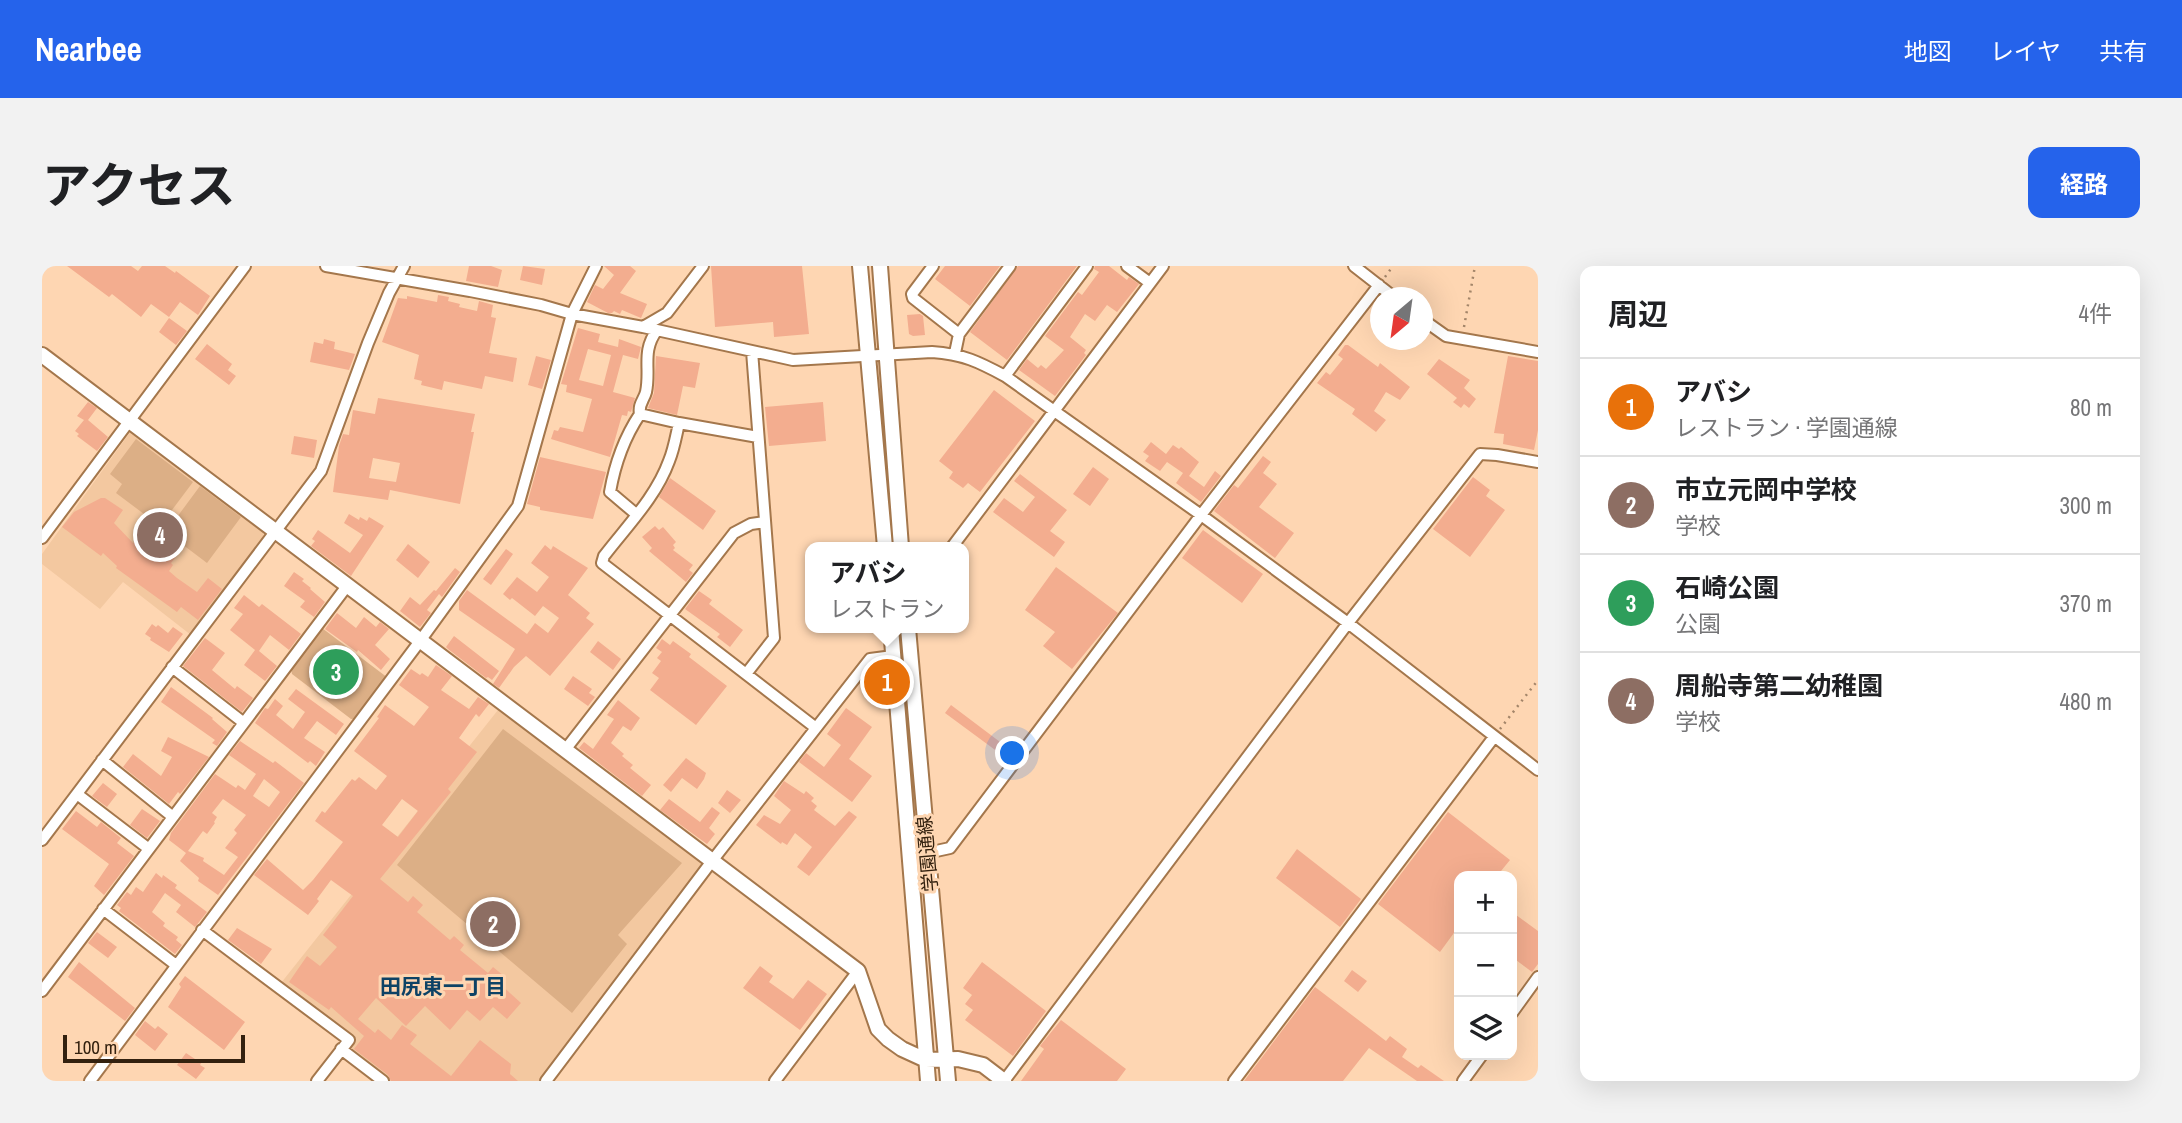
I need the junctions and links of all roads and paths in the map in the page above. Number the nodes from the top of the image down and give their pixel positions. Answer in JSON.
{"nodes":[{"id":1,"x":245,"y":266,"type":"edge"},
{"id":2,"x":326,"y":266,"type":"edge"},
{"id":3,"x":404,"y":266,"type":"edge"},
{"id":4,"x":596,"y":266,"type":"edge"},
{"id":5,"x":704,"y":266,"type":"edge"},
{"id":6,"x":860,"y":266,"type":"edge"},
{"id":7,"x":880,"y":266,"type":"edge"},
{"id":8,"x":933,"y":266,"type":"edge"},
{"id":9,"x":1010,"y":266,"type":"edge"},
{"id":10,"x":1087,"y":266,"type":"edge"},
{"id":11,"x":1127,"y":266,"type":"edge"},
{"id":12,"x":1163,"y":266,"type":"edge"},
{"id":13,"x":1354,"y":266,"type":"edge"},
{"id":14,"x":1475,"y":266,"type":"edge"},
{"id":15,"x":398,"y":280,"type":"junction"},
{"id":16,"x":1150,"y":284,"type":"junction"},
{"id":17,"x":1378,"y":285,"type":"junction"},
{"id":18,"x":1381,"y":287,"type":"edge"},
{"id":19,"x":572,"y":314,"type":"junction"},
{"id":20,"x":1433,"y":326,"type":"edge"},
{"id":21,"x":643,"y":327,"type":"junction"},
{"id":22,"x":657,"y":330,"type":"junction"},
{"id":23,"x":959,"y":334,"type":"junction"},
{"id":24,"x":1461,"y":341,"type":"junction"},
{"id":25,"x":752,"y":351,"type":"junction"},
{"id":26,"x":1538,"y":352,"type":"edge"},
{"id":27,"x":955,"y":353,"type":"junction"},
{"id":28,"x":42,"y":355,"type":"edge"},
{"id":29,"x":887,"y":356,"type":"junction"},
{"id":30,"x":869,"y":357,"type":"junction"},
{"id":31,"x":1005,"y":376,"type":"junction"},
{"id":32,"x":1054,"y":411,"type":"junction"},
{"id":33,"x":640,"y":414,"type":"junction"},
{"id":34,"x":131,"y":422,"type":"junction"},
{"id":35,"x":679,"y":423,"type":"junction"},
{"id":36,"x":758,"y":436,"type":"junction"},
{"id":37,"x":1538,"y":462,"type":"edge"},
{"id":38,"x":636,"y":514,"type":"junction"},
{"id":39,"x":1201,"y":514,"type":"junction"},
{"id":40,"x":765,"y":522,"type":"junction"},
{"id":41,"x":275,"y":532,"type":"junction"},
{"id":42,"x":42,"y":538,"type":"edge"},
{"id":43,"x":885,"y":542,"type":"edge"},
{"id":44,"x":901,"y":542,"type":"edge"},
{"id":45,"x":956,"y":542,"type":"edge"},
{"id":46,"x":347,"y":586,"type":"junction"},
{"id":47,"x":669,"y":616,"type":"junction"},
{"id":48,"x":1348,"y":622,"type":"junction"},
{"id":49,"x":891,"y":633,"type":"edge"},
{"id":50,"x":908,"y":633,"type":"edge"},
{"id":51,"x":420,"y":641,"type":"junction"},
{"id":52,"x":893,"y":656,"type":"junction"},
{"id":53,"x":172,"y":667,"type":"junction"},
{"id":54,"x":746,"y":674,"type":"junction"},
{"id":55,"x":1538,"y":680,"type":"edge"},
{"id":56,"x":244,"y":723,"type":"junction"},
{"id":57,"x":816,"y":728,"type":"junction"},
{"id":58,"x":1494,"y":737,"type":"junction"},
{"id":59,"x":565,"y":750,"type":"junction"},
{"id":60,"x":102,"y":760,"type":"junction"},
{"id":61,"x":1538,"y":770,"type":"edge"},
{"id":62,"x":76,"y":794,"type":"junction"},
{"id":63,"x":173,"y":817,"type":"junction"},
{"id":64,"x":42,"y":840,"type":"edge"},
{"id":65,"x":149,"y":849,"type":"junction"},
{"id":66,"x":927,"y":853,"type":"junction"},
{"id":67,"x":712,"y":861,"type":"junction"},
{"id":68,"x":103,"y":909,"type":"junction"},
{"id":69,"x":202,"y":930,"type":"junction"},
{"id":70,"x":176,"y":965,"type":"junction"},
{"id":71,"x":858,"y":971,"type":"junction"},
{"id":72,"x":1538,"y":977,"type":"edge"},
{"id":73,"x":42,"y":991,"type":"edge"},
{"id":74,"x":1517,"y":1006,"type":"edge"},
{"id":75,"x":341,"y":1049,"type":"junction"},
{"id":76,"x":945,"y":1059,"type":"junction"},
{"id":77,"x":926,"y":1060,"type":"junction"},
{"id":78,"x":1478,"y":1060,"type":"edge"},
{"id":79,"x":90,"y":1081,"type":"edge"},
{"id":80,"x":317,"y":1081,"type":"edge"},
{"id":81,"x":383,"y":1081,"type":"edge"},
{"id":82,"x":546,"y":1081,"type":"edge"},
{"id":83,"x":775,"y":1081,"type":"edge"},
{"id":84,"x":928,"y":1081,"type":"edge"},
{"id":85,"x":948,"y":1081,"type":"edge"},
{"id":86,"x":1004,"y":1081,"type":"edge"},
{"id":87,"x":1234,"y":1081,"type":"edge"},
{"id":88,"x":1463,"y":1081,"type":"edge"}],
"edges":[{"from":1,"to":34,"type":"street"},
{"from":2,"to":15,"type":"street"},
{"from":3,"to":15,"type":"street"},
{"from":4,"to":19,"type":"street"},
{"from":5,"to":21,"type":"street"},
{"from":6,"to":30,"type":"street"},
{"from":7,"to":29,"type":"street"},
{"from":8,"to":23,"type":"street"},
{"from":9,"to":23,"type":"street"},
{"from":10,"to":31,"type":"street"},
{"from":11,"to":16,"type":"street"},
{"from":12,"to":16,"type":"street"},
{"from":13,"to":17,"type":"street"},
{"from":14,"to":24,"type":"path"},
{"from":15,"to":19,"type":"street"},
{"from":15,"to":41,"type":"street"},
{"from":16,"to":32,"type":"street"},
{"from":17,"to":18,"type":"street"},
{"from":17,"to":39,"type":"street"},
{"from":19,"to":21,"type":"street"},
{"from":19,"to":51,"type":"street"},
{"from":20,"to":24,"type":"street"},
{"from":21,"to":22,"type":"street"},
{"from":22,"to":25,"type":"street"},
{"from":22,"to":33,"type":"street"},
{"from":23,"to":27,"type":"street"},
{"from":24,"to":26,"type":"street"},
{"from":25,"to":30,"type":"street"},
{"from":25,"to":36,"type":"street"},
{"from":27,"to":29,"type":"street"},
{"from":27,"to":31,"type":"street"},
{"from":28,"to":34,"type":"street"},
{"from":29,"to":30,"type":"street"},
{"from":29,"to":44,"type":"street"},
{"from":30,"to":43,"type":"street"},
{"from":31,"to":32,"type":"street"},
{"from":32,"to":39,"type":"street"},
{"from":32,"to":45,"type":"street"},
{"from":33,"to":35,"type":"street"},
{"from":33,"to":38,"type":"street"},
{"from":34,"to":41,"type":"street"},
{"from":34,"to":42,"type":"street"},
{"from":35,"to":36,"type":"street"},
{"from":35,"to":38,"type":"street"},
{"from":36,"to":40,"type":"street"},
{"from":37,"to":48,"type":"street"},
{"from":38,"to":47,"type":"street"},
{"from":39,"to":48,"type":"street"},
{"from":39,"to":66,"type":"street"},
{"from":40,"to":47,"type":"street"},
{"from":40,"to":54,"type":"street"},
{"from":41,"to":46,"type":"street"},
{"from":41,"to":53,"type":"street"},
{"from":46,"to":51,"type":"street"},
{"from":46,"to":56,"type":"street"},
{"from":47,"to":54,"type":"street"},
{"from":47,"to":59,"type":"street"},
{"from":48,"to":58,"type":"street"},
{"from":48,"to":86,"type":"street"},
{"from":49,"to":52,"type":"street","name":"学園通線"},
{"from":50,"to":66,"type":"street","name":"学園通線"},
{"from":51,"to":59,"type":"street"},
{"from":51,"to":69,"type":"street"},
{"from":52,"to":57,"type":"street"},
{"from":52,"to":77,"type":"street","name":"学園通線"},
{"from":53,"to":56,"type":"street"},
{"from":53,"to":60,"type":"street"},
{"from":54,"to":57,"type":"street"},
{"from":55,"to":58,"type":"path"},
{"from":56,"to":63,"type":"street"},
{"from":57,"to":67,"type":"street"},
{"from":58,"to":61,"type":"street"},
{"from":58,"to":87,"type":"street"},
{"from":59,"to":67,"type":"street"},
{"from":60,"to":62,"type":"street"},
{"from":60,"to":63,"type":"street"},
{"from":62,"to":64,"type":"street"},
{"from":62,"to":65,"type":"street"},
{"from":63,"to":65,"type":"street"},
{"from":65,"to":68,"type":"street"},
{"from":66,"to":76,"type":"street","name":"学園通線"},
{"from":67,"to":71,"type":"street"},
{"from":67,"to":82,"type":"street"},
{"from":68,"to":70,"type":"street"},
{"from":68,"to":73,"type":"street"},
{"from":69,"to":70,"type":"street"},
{"from":69,"to":75,"type":"street"},
{"from":70,"to":79,"type":"street"},
{"from":71,"to":77,"type":"street"},
{"from":71,"to":83,"type":"street"},
{"from":72,"to":74,"type":"street"},
{"from":75,"to":80,"type":"street"},
{"from":75,"to":81,"type":"street"},
{"from":76,"to":77,"type":"street"},
{"from":76,"to":85,"type":"street","name":"学園通線"},
{"from":76,"to":86,"type":"street"},
{"from":77,"to":84,"type":"street","name":"学園通線"},
{"from":78,"to":88,"type":"street"}]}
